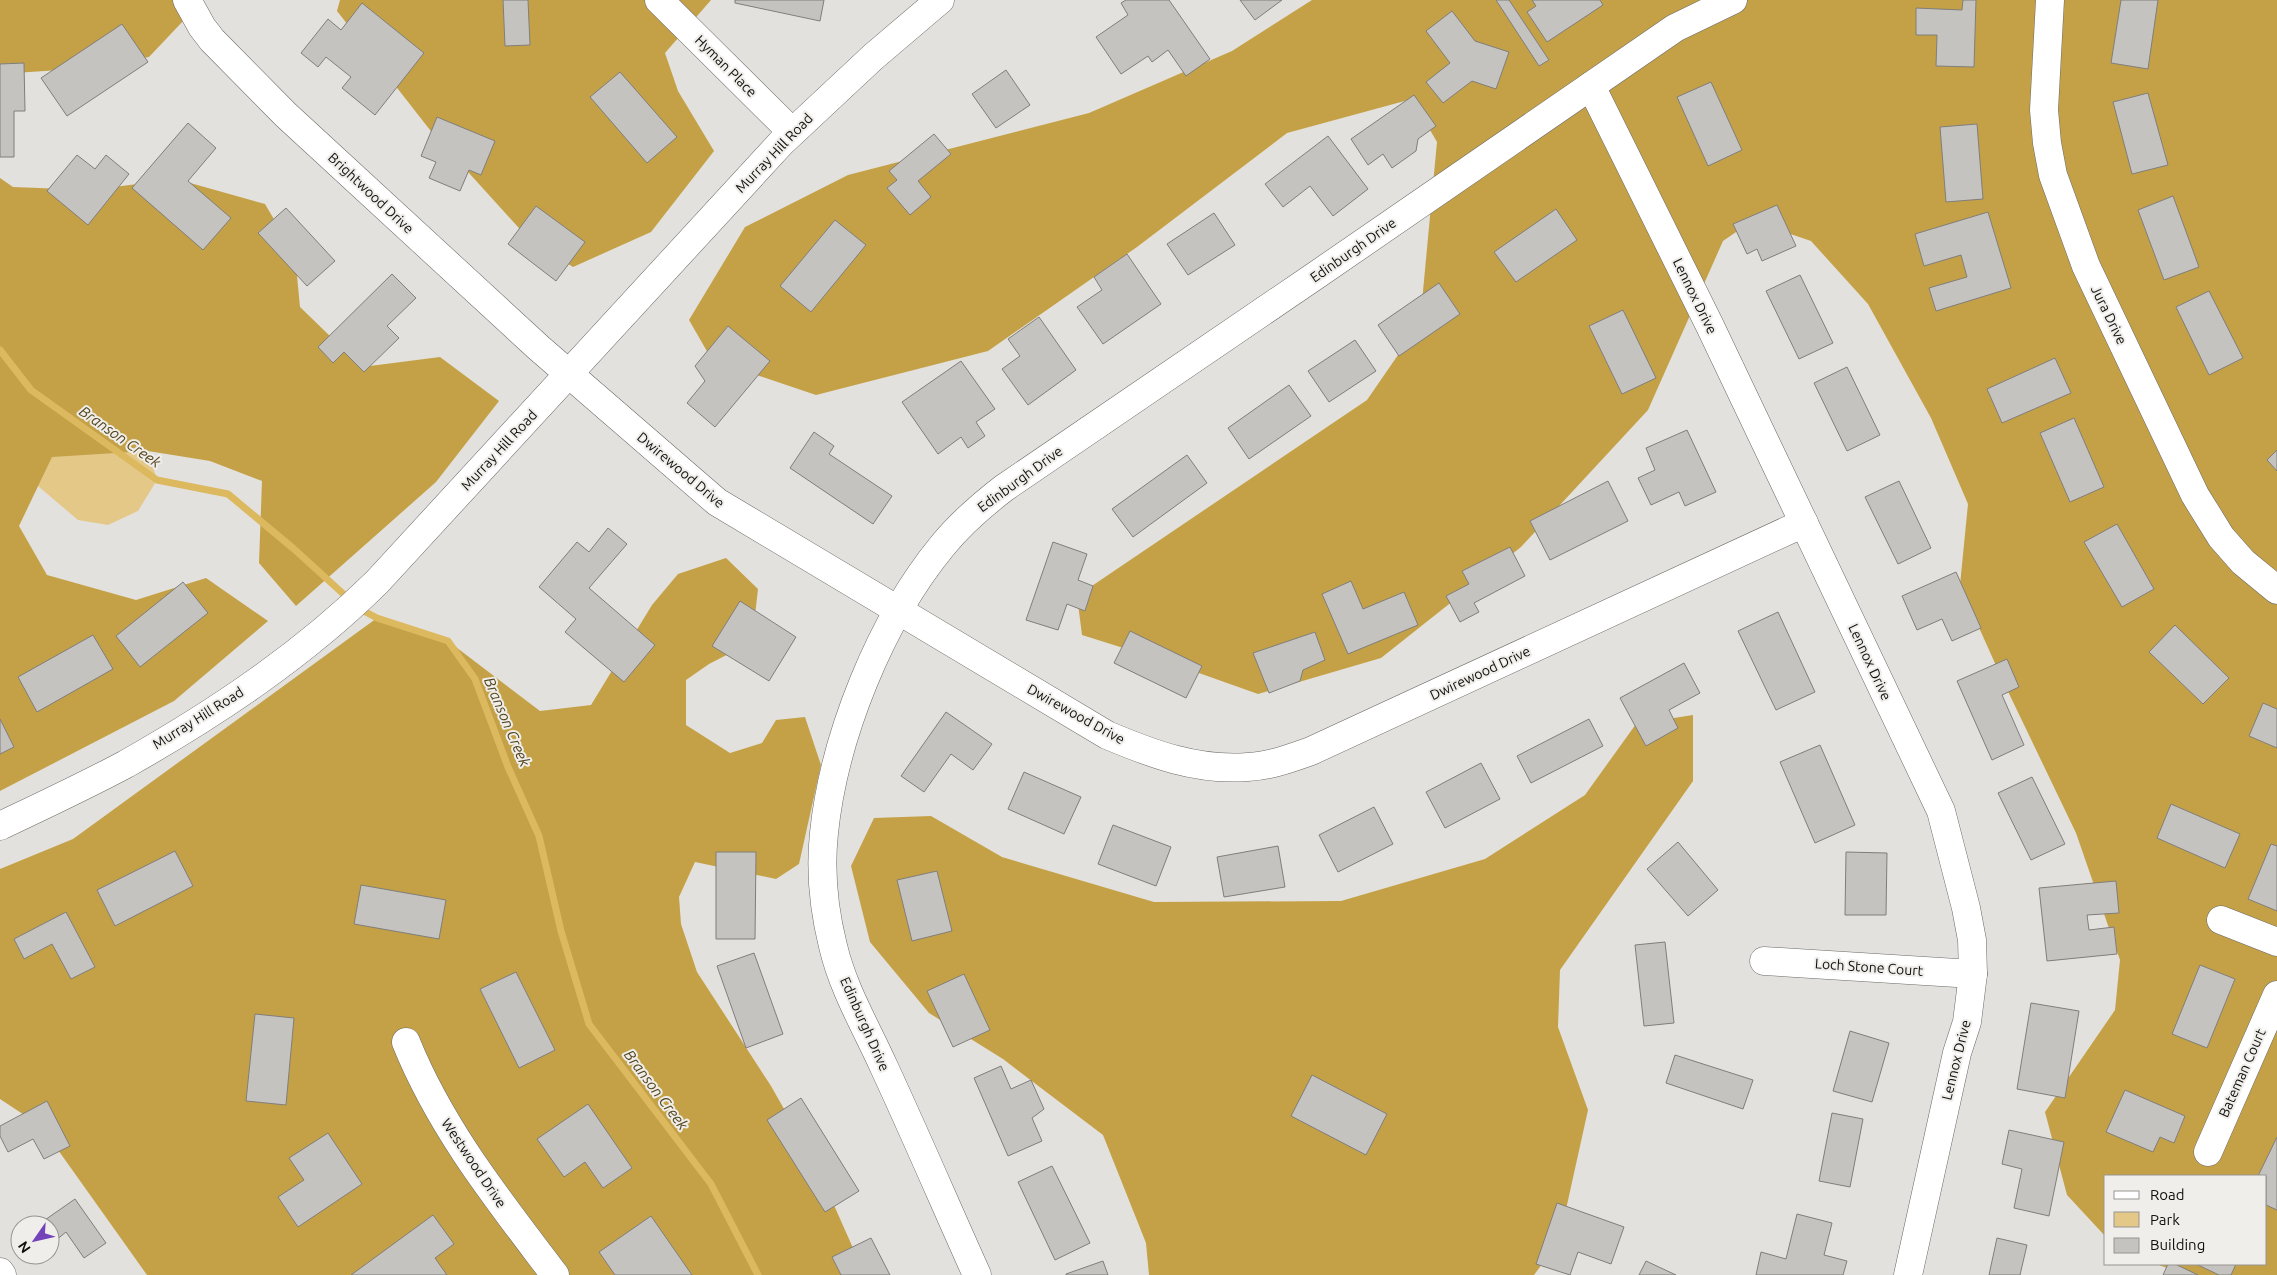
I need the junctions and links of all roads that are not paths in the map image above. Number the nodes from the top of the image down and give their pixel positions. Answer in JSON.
{"nodes":[{"id":1,"x":187,"y":0,"type":"edge"},
{"id":2,"x":659,"y":0,"type":"edge"},
{"id":3,"x":940,"y":0,"type":"edge"},
{"id":4,"x":1733,"y":0,"type":"edge"},
{"id":5,"x":2050,"y":0,"type":"edge"},
{"id":6,"x":1591,"y":86,"type":"junction"},
{"id":7,"x":792,"y":132,"type":"junction"},
{"id":8,"x":569,"y":374,"type":"junction"},
{"id":9,"x":1804,"y":523,"type":"junction"},
{"id":10,"x":2277,"y":590,"type":"edge"},
{"id":11,"x":898,"y":610,"type":"junction"},
{"id":12,"x":0,"y":826,"type":"edge"},
{"id":13,"x":2221,"y":920,"type":"dead end"},
{"id":14,"x":2277,"y":942,"type":"edge"},
{"id":15,"x":1764,"y":961,"type":"dead end"},
{"id":16,"x":1973,"y":974,"type":"junction"},
{"id":17,"x":2277,"y":995,"type":"edge"},
{"id":18,"x":406,"y":1042,"type":"dead end"},
{"id":19,"x":2208,"y":1152,"type":"dead end"},
{"id":20,"x":555,"y":1275,"type":"edge"},
{"id":21,"x":977,"y":1275,"type":"edge"},
{"id":22,"x":1908,"y":1275,"type":"edge"}],
"edges":[{"from":1,"to":8,"type":"street","name":"Brightwood Drive"},
{"from":2,"to":7,"type":"street","name":"Hyman Place"},
{"from":3,"to":7,"type":"street","name":"Murray Hill Road"},
{"from":4,"to":6,"type":"street","name":"Edinburgh Drive"},
{"from":5,"to":10,"type":"street","name":"Jura Drive"},
{"from":6,"to":9,"type":"street","name":"Lennox Drive"},
{"from":6,"to":11,"type":"street","name":"Edinburgh Drive"},
{"from":7,"to":8,"type":"street","name":"Murray Hill Road"},
{"from":8,"to":11,"type":"street","name":"Dwirewood Drive"},
{"from":8,"to":12,"type":"street","name":"Murray Hill Road"},
{"from":9,"to":11,"type":"street","name":"Dwirewood Drive"},
{"from":9,"to":16,"type":"street","name":"Lennox Drive"},
{"from":11,"to":21,"type":"street","name":"Edinburgh Drive"},
{"from":13,"to":14,"type":"street"},
{"from":15,"to":16,"type":"street","name":"Loch Stone Court"},
{"from":16,"to":22,"type":"street","name":"Lennox Drive"},
{"from":17,"to":19,"type":"street","name":"Bateman Court"},
{"from":18,"to":20,"type":"street","name":"Westwood Drive"}]}
